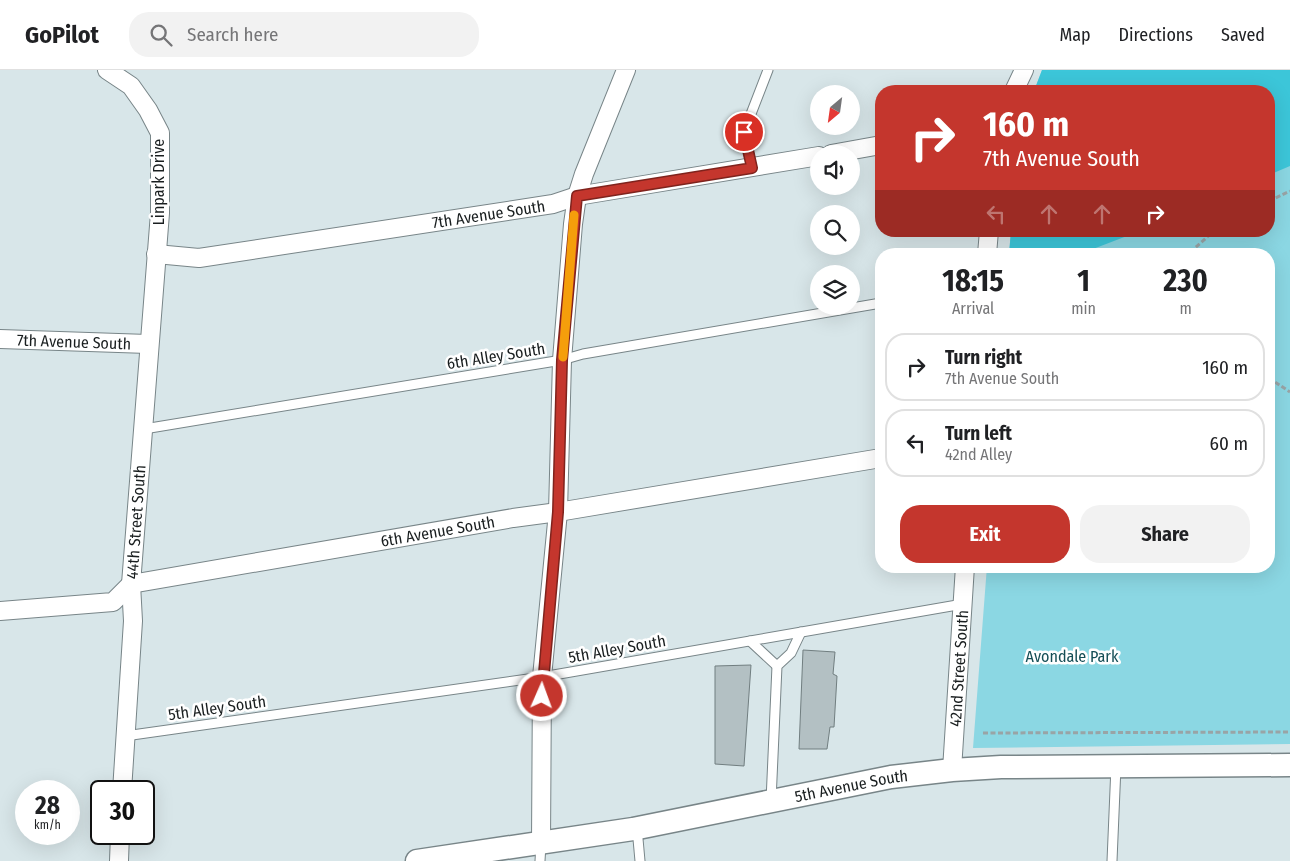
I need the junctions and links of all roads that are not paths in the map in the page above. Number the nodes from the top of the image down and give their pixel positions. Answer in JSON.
{"nodes":[{"id":1,"x":107,"y":70,"type":"edge"},
{"id":2,"x":626,"y":70,"type":"edge"},
{"id":3,"x":768,"y":70,"type":"edge"},
{"id":4,"x":1024,"y":70,"type":"edge"},
{"id":5,"x":1017,"y":85,"type":"edge"},
{"id":6,"x":875,"y":146,"type":"edge"},
{"id":7,"x":860,"y":149,"type":"edge"},
{"id":8,"x":810,"y":158,"type":"edge"},
{"id":9,"x":752,"y":168,"type":"junction"},
{"id":10,"x":577,"y":196,"type":"junction"},
{"id":11,"x":156,"y":254,"type":"junction"},
{"id":12,"x":875,"y":304,"type":"edge"},
{"id":13,"x":0,"y":339,"type":"edge"},
{"id":14,"x":148,"y":344,"type":"junction"},
{"id":15,"x":562,"y":360,"type":"junction"},
{"id":16,"x":144,"y":429,"type":"junction"},
{"id":17,"x":875,"y":459,"type":"edge"},
{"id":18,"x":558,"y":512,"type":"junction"},
{"id":19,"x":965,"y":573,"type":"edge"},
{"id":20,"x":131,"y":584,"type":"junction"},
{"id":21,"x":963,"y":604,"type":"junction"},
{"id":22,"x":0,"y":611,"type":"edge"},
{"id":23,"x":801,"y":632,"type":"junction"},
{"id":24,"x":750,"y":641,"type":"junction"},
{"id":25,"x":777,"y":666,"type":"junction"},
{"id":26,"x":542,"y":677,"type":"junction"},
{"id":27,"x":126,"y":736,"type":"junction"},
{"id":28,"x":1290,"y":765,"type":"edge"},
{"id":29,"x":1116,"y":766,"type":"junction"},
{"id":30,"x":952,"y":770,"type":"junction"},
{"id":31,"x":123,"y":780,"type":"edge"},
{"id":32,"x":771,"y":801,"type":"junction"},
{"id":33,"x":637,"y":828,"type":"junction"},
{"id":34,"x":120,"y":845,"type":"edge"},
{"id":35,"x":541,"y":852,"type":"edge"},
{"id":36,"x":119,"y":861,"type":"edge"},
{"id":37,"x":417,"y":861,"type":"edge"},
{"id":38,"x":640,"y":861,"type":"edge"},
{"id":39,"x":1112,"y":861,"type":"edge"}],
"edges":[{"from":1,"to":11,"type":"street","name":"Linpark Drive"},
{"from":2,"to":10,"type":"street"},
{"from":3,"to":9,"type":"lane"},
{"from":4,"to":5,"type":"street"},
{"from":6,"to":7,"type":"street"},
{"from":8,"to":9,"type":"street","name":"7th Avenue South"},
{"from":9,"to":10,"type":"street","name":"7th Avenue South"},
{"from":10,"to":11,"type":"street","name":"7th Avenue South"},
{"from":10,"to":15,"type":"street"},
{"from":11,"to":14,"type":"street","name":"44th Street South"},
{"from":12,"to":15,"type":"lane","name":"6th Alley South"},
{"from":13,"to":14,"type":"street","name":"7th Avenue South"},
{"from":14,"to":16,"type":"street","name":"44th Street South"},
{"from":15,"to":16,"type":"lane","name":"6th Alley South"},
{"from":15,"to":18,"type":"street"},
{"from":16,"to":20,"type":"street","name":"44th Street South"},
{"from":17,"to":18,"type":"street","name":"6th Avenue South"},
{"from":18,"to":20,"type":"street","name":"6th Avenue South"},
{"from":18,"to":26,"type":"street"},
{"from":19,"to":21,"type":"street","name":"42nd Street South"},
{"from":20,"to":22,"type":"street"},
{"from":20,"to":27,"type":"street","name":"44th Street South"},
{"from":21,"to":23,"type":"lane","name":"5th Alley South"},
{"from":21,"to":30,"type":"street","name":"42nd Street South"},
{"from":23,"to":24,"type":"lane","name":"5th Alley South"},
{"from":23,"to":25,"type":"lane"},
{"from":24,"to":25,"type":"lane"},
{"from":24,"to":26,"type":"lane","name":"5th Alley South"},
{"from":25,"to":32,"type":"lane"},
{"from":26,"to":27,"type":"lane","name":"5th Alley South"},
{"from":26,"to":35,"type":"street"},
{"from":27,"to":31,"type":"street","name":"44th Street South"},
{"from":28,"to":29,"type":"street","name":"5th Avenue South"},
{"from":29,"to":30,"type":"street","name":"5th Avenue South"},
{"from":29,"to":39,"type":"lane"},
{"from":30,"to":32,"type":"street","name":"5th Avenue South"},
{"from":32,"to":33,"type":"street","name":"5th Avenue South"},
{"from":33,"to":35,"type":"street","name":"5th Avenue South"},
{"from":33,"to":38,"type":"lane"},
{"from":34,"to":36,"type":"street"},
{"from":35,"to":37,"type":"street","name":"5th Avenue South"}]}
